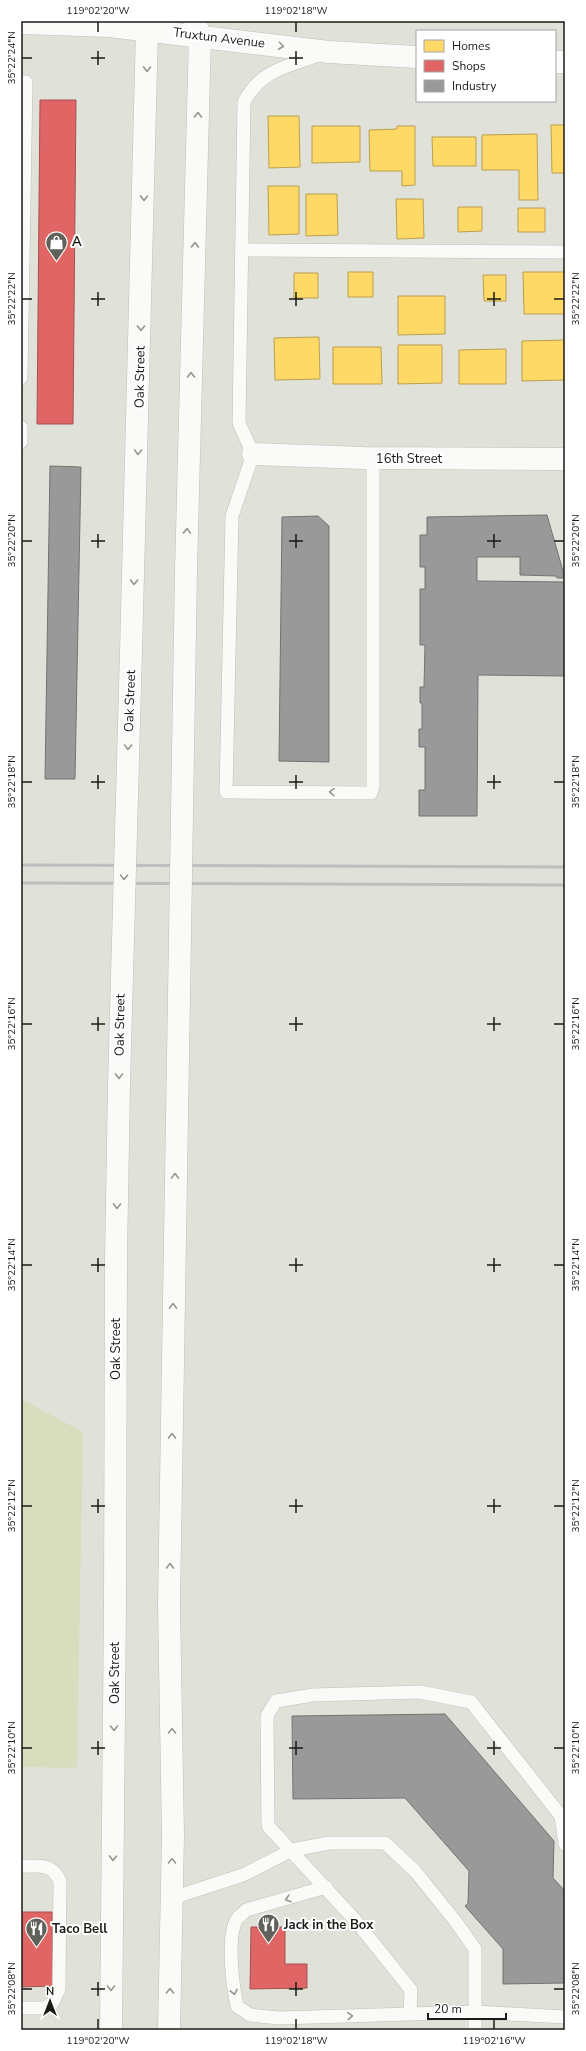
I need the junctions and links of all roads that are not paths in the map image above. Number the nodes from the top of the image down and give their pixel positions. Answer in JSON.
{"nodes":[{"id":1,"x":21,"y":23,"type":"edge"},
{"id":2,"x":149,"y":25,"type":"edge"},
{"id":3,"x":198,"y":29,"type":"edge"},
{"id":4,"x":329,"y":52,"type":"junction"},
{"id":5,"x":416,"y":57,"type":"edge"},
{"id":6,"x":21,"y":82,"type":"edge"},
{"id":7,"x":242,"y":250,"type":"junction"},
{"id":8,"x":565,"y":252,"type":"edge"},
{"id":9,"x":21,"y":378,"type":"edge"},
{"id":10,"x":21,"y":427,"type":"edge"},
{"id":11,"x":21,"y":442,"type":"edge"},
{"id":12,"x":253,"y":454,"type":"junction"},
{"id":13,"x":373,"y":458,"type":"junction"},
{"id":14,"x":565,"y":459,"type":"edge"},
{"id":15,"x":565,"y":1844,"type":"edge"},
{"id":16,"x":292,"y":1850,"type":"junction"},
{"id":17,"x":21,"y":1866,"type":"edge"},
{"id":18,"x":326,"y":1887,"type":"junction"},
{"id":19,"x":172,"y":1898,"type":"junction"},
{"id":20,"x":21,"y":2008,"type":"edge"},
{"id":21,"x":474,"y":2012,"type":"junction"},
{"id":22,"x":410,"y":2014,"type":"junction"},
{"id":23,"x":565,"y":2017,"type":"edge"},
{"id":24,"x":111,"y":2030,"type":"edge"},
{"id":25,"x":169,"y":2030,"type":"edge"},
{"id":26,"x":475,"y":2030,"type":"edge"}],
"edges":[{"from":1,"to":2,"type":"main road","name":"Truxtun Avenue"},
{"from":2,"to":3,"type":"main road","name":"Truxtun Avenue"},
{"from":2,"to":24,"type":"main road","name":"Oak Street","one_way":true,"bridge":true},
{"from":3,"to":4,"type":"main road","name":"Truxtun Avenue","one_way":true},
{"from":19,"to":3,"type":"main road","one_way":true,"bridge":true},
{"from":4,"to":5,"type":"main road","name":"Truxtun Avenue"},
{"from":4,"to":7,"type":"lane"},
{"from":6,"to":9,"type":"lane"},
{"from":7,"to":8,"type":"lane"},
{"from":7,"to":12,"type":"lane"},
{"from":10,"to":11,"type":"lane"},
{"from":12,"to":13,"type":"main road","name":"16th Street"},
{"from":13,"to":12,"type":"lane","one_way":true},
{"from":13,"to":14,"type":"main road","name":"16th Street"},
{"from":15,"to":16,"type":"lane"},
{"from":16,"to":18,"type":"lane"},
{"from":16,"to":19,"type":"lane"},
{"from":16,"to":21,"type":"lane"},
{"from":17,"to":20,"type":"lane"},
{"from":18,"to":22,"type":"lane"},
{"from":18,"to":22,"type":"lane","one_way":true},
{"from":25,"to":19,"type":"main road","one_way":true},
{"from":21,"to":22,"type":"lane"},
{"from":21,"to":23,"type":"lane"},
{"from":21,"to":26,"type":"lane"}]}
